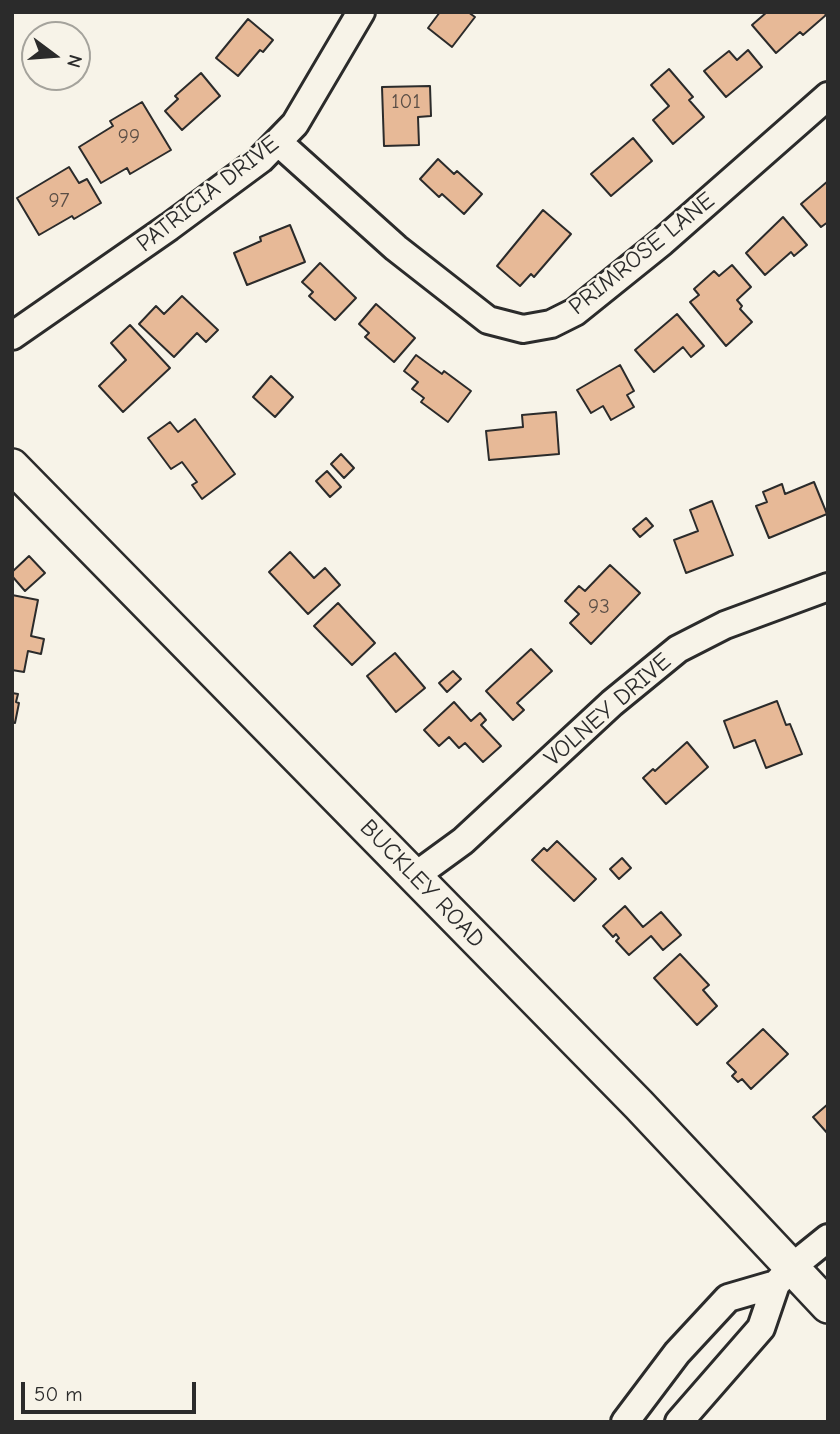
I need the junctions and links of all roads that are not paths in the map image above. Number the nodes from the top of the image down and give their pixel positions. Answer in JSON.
{"nodes":[{"id":1,"x":361,"y":12,"type":"edge"},
{"id":2,"x":828,"y":96,"type":"edge"},
{"id":3,"x":278,"y":142,"type":"junction"},
{"id":4,"x":12,"y":336,"type":"edge"},
{"id":5,"x":12,"y":466,"type":"edge"},
{"id":6,"x":828,"y":587,"type":"edge"},
{"id":7,"x":415,"y":876,"type":"junction"},
{"id":8,"x":828,"y":1238,"type":"edge"},
{"id":9,"x":784,"y":1275,"type":"junction"},
{"id":10,"x":828,"y":1306,"type":"edge"},
{"id":11,"x":625,"y":1422,"type":"edge"},
{"id":12,"x":680,"y":1422,"type":"edge"}],
"edges":[{"from":1,"to":3,"type":"street","name":"PATRICIA DRIVE"},
{"from":2,"to":3,"type":"street","name":"PRIMROSE LANE"},
{"from":3,"to":4,"type":"street","name":"PATRICIA DRIVE"},
{"from":5,"to":7,"type":"street","name":"BUCKLEY ROAD"},
{"from":6,"to":7,"type":"street","name":"VOLNEY DRIVE"},
{"from":7,"to":9,"type":"street","name":"BUCKLEY ROAD"},
{"from":8,"to":9,"type":"street"},
{"from":9,"to":10,"type":"street","name":"BUCKLEY ROAD"},
{"from":9,"to":11,"type":"street"},
{"from":9,"to":12,"type":"street"}]}
